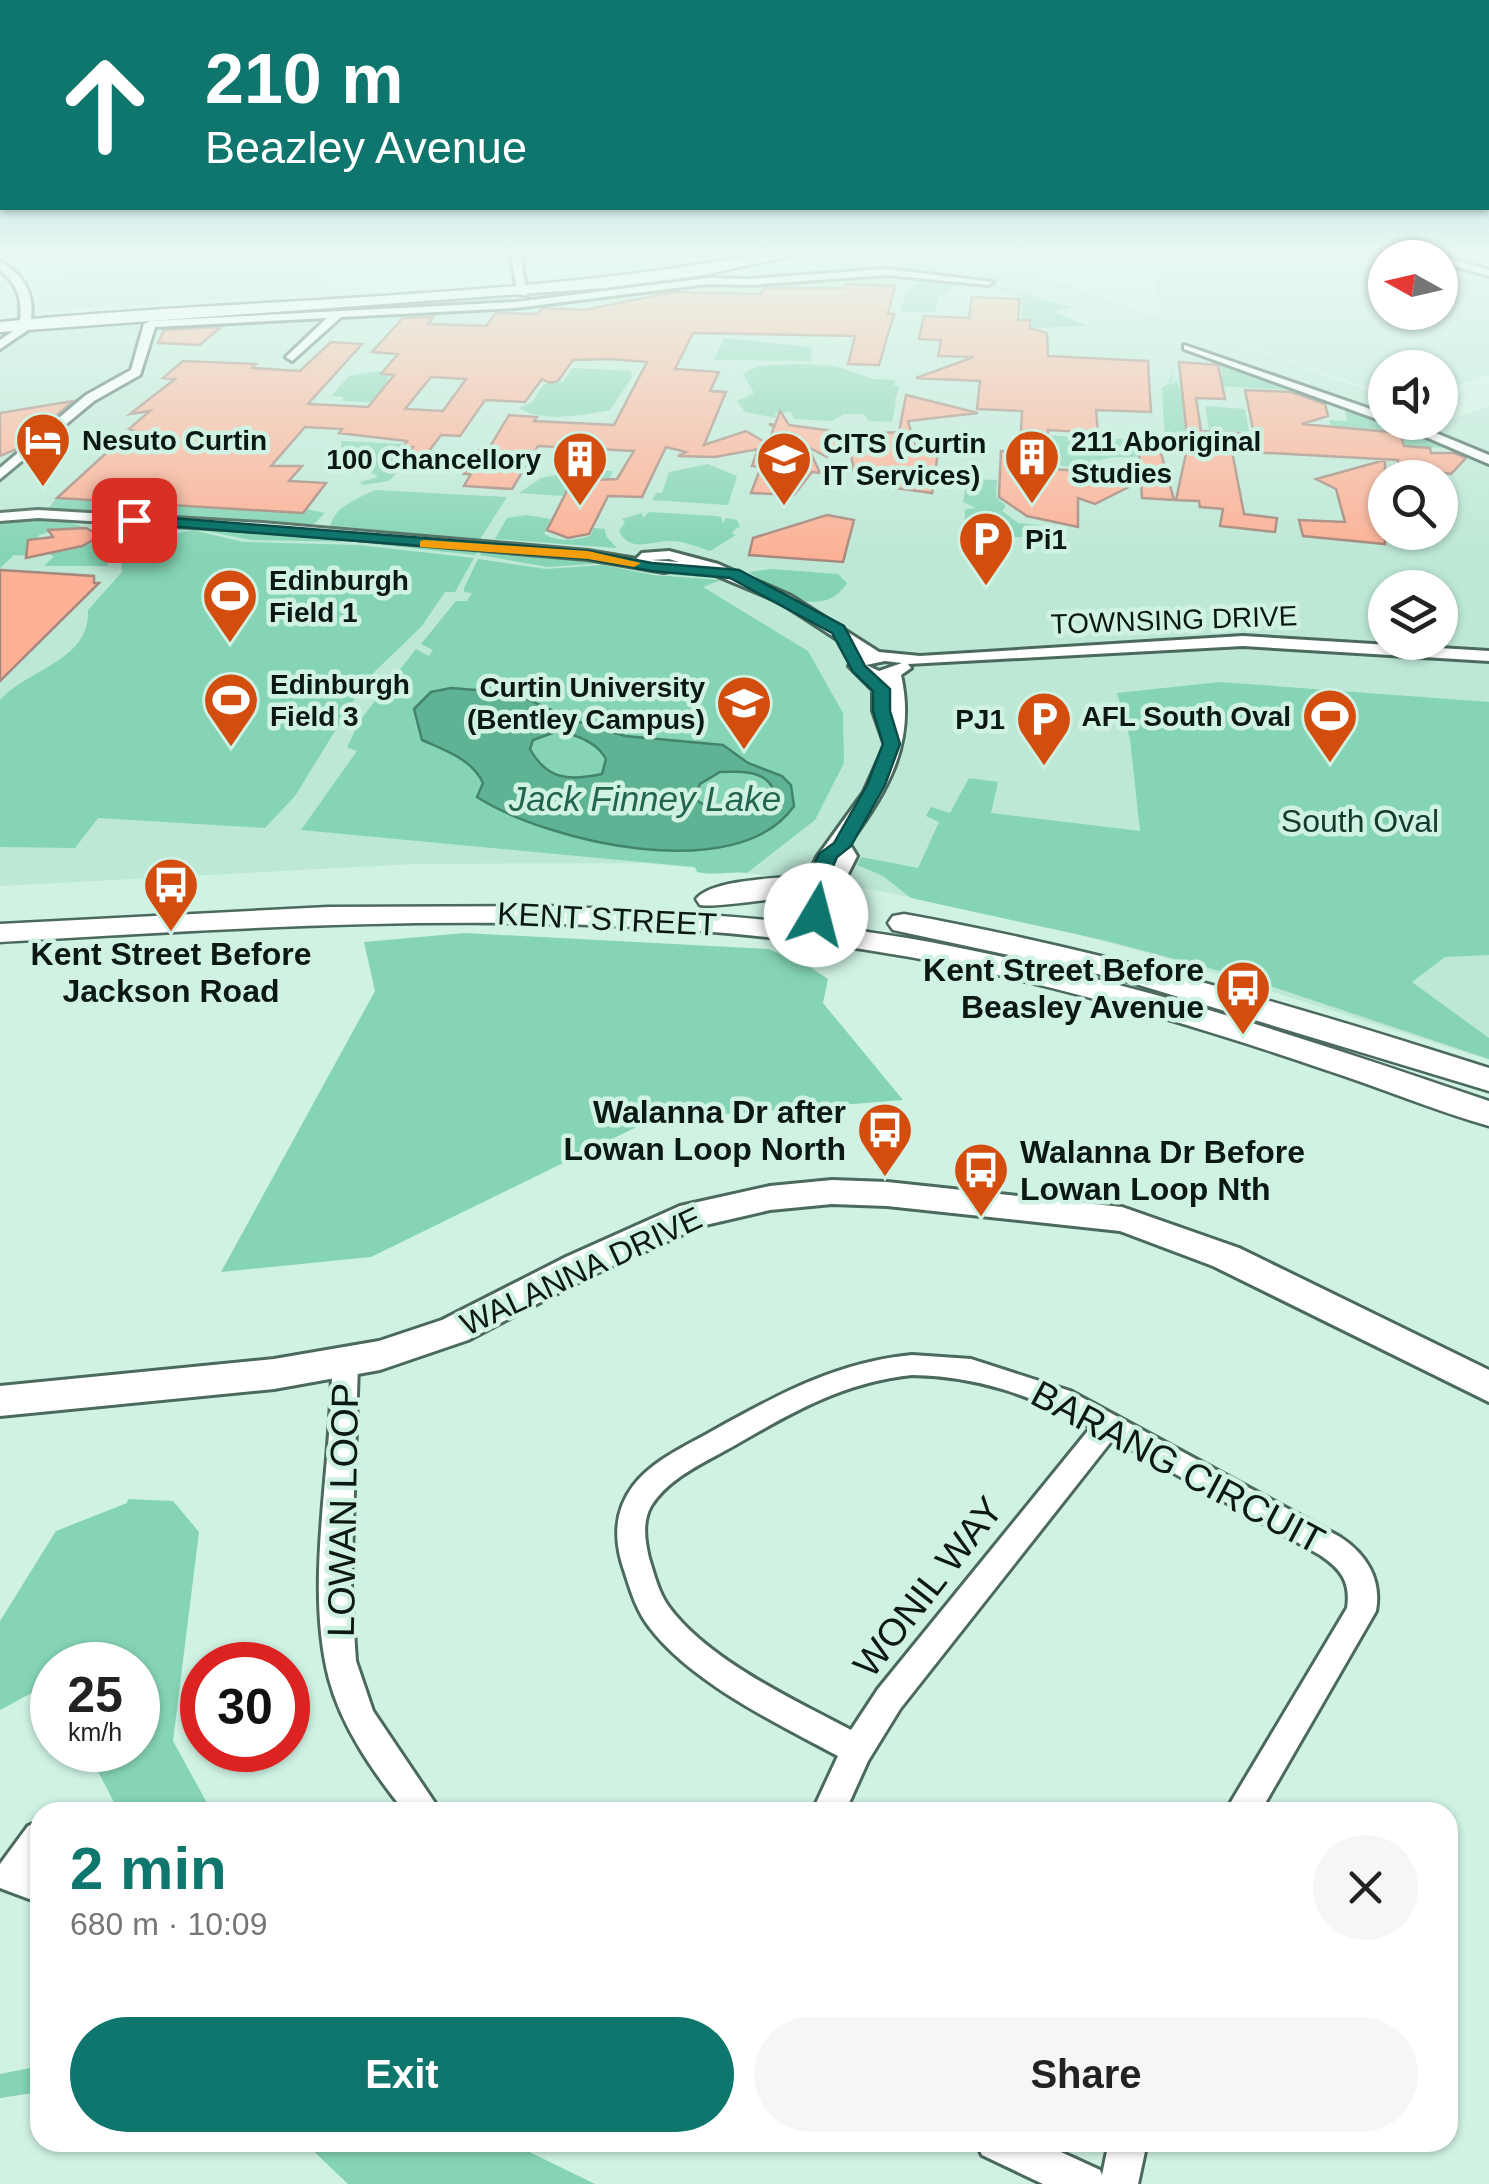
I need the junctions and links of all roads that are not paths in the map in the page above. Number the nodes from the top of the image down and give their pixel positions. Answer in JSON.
{"nodes":[{"id":1,"x":142,"y":353,"type":"edge"},
{"id":2,"x":297,"y":353,"type":"edge"},
{"id":3,"x":1204,"y":353,"type":"edge"},
{"id":4,"x":292,"y":358,"type":"dead end"},
{"id":5,"x":1368,"y":412,"type":"edge"},
{"id":6,"x":1440,"y":440,"type":"edge"},
{"id":7,"x":1489,"y":460,"type":"edge"},
{"id":8,"x":0,"y":475,"type":"edge"},
{"id":9,"x":0,"y":507,"type":"edge"},
{"id":10,"x":38,"y":514,"type":"junction"},
{"id":11,"x":0,"y":517,"type":"edge"},
{"id":12,"x":838,"y":630,"type":"junction"},
{"id":13,"x":1489,"y":656,"type":"edge"},
{"id":14,"x":889,"y":664,"type":"junction"},
{"id":15,"x":861,"y":670,"type":"junction"},
{"id":16,"x":892,"y":744,"type":"junction"},
{"id":17,"x":815,"y":897,"type":"junction"},
{"id":18,"x":0,"y":910,"type":"edge"},
{"id":19,"x":776,"y":929,"type":"junction"},
{"id":20,"x":0,"y":933,"type":"edge"},
{"id":21,"x":877,"y":942,"type":"junction"},
{"id":22,"x":1489,"y":1080,"type":"edge"},
{"id":23,"x":1489,"y":1114,"type":"edge"},
{"id":24,"x":345,"y":1364,"type":"junction"},
{"id":25,"x":1489,"y":1387,"type":"edge"},
{"id":26,"x":0,"y":1401,"type":"edge"},
{"id":27,"x":1108,"y":1424,"type":"junction"},
{"id":28,"x":858,"y":1750,"type":"junction"},
{"id":29,"x":417,"y":1802,"type":"edge"},
{"id":30,"x":834,"y":1802,"type":"edge"},
{"id":31,"x":1248,"y":1802,"type":"edge"},
{"id":32,"x":30,"y":1856,"type":"edge"},
{"id":33,"x":17,"y":1881,"type":"edge"},
{"id":34,"x":1017,"y":2152,"type":"edge"},
{"id":35,"x":1126,"y":2152,"type":"edge"},
{"id":36,"x":1086,"y":2184,"type":"edge"},
{"id":37,"x":1119,"y":2184,"type":"edge"}],
"edges":[{"from":1,"to":8,"type":"street"},
{"from":2,"to":4,"type":"street"},
{"from":3,"to":5,"type":"street"},
{"from":6,"to":7,"type":"street"},
{"from":9,"to":10,"type":"street"},
{"from":10,"to":11,"type":"street"},
{"from":10,"to":12,"type":"street"},
{"from":12,"to":14,"type":"street"},
{"from":12,"to":15,"type":"street"},
{"from":13,"to":14,"type":"street","name":"TOWNSING DRIVE"},
{"from":14,"to":15,"type":"street"},
{"from":14,"to":15,"type":"street","name":"TOWNSING DRIVE"},
{"from":14,"to":16,"type":"street"},
{"from":15,"to":16,"type":"street"},
{"from":16,"to":17,"type":"street"},
{"from":17,"to":18,"type":"main road","name":"KENT STREET"},
{"from":17,"to":19,"type":"street"},
{"from":17,"to":21,"type":"street"},
{"from":17,"to":22,"type":"main road","name":"KENT STREET"},
{"from":19,"to":20,"type":"main road","name":"KENT STREET"},
{"from":19,"to":21,"type":"main road","name":"KENT STREET"},
{"from":21,"to":23,"type":"main road","name":"KENT STREET"},
{"from":24,"to":25,"type":"street","name":"WALANNA DRIVE"},
{"from":24,"to":26,"type":"street","name":"WALANNA DRIVE"},
{"from":24,"to":29,"type":"street","name":"LOWAN LOOP"},
{"from":27,"to":28,"type":"street","name":"WONIL WAY"},
{"from":27,"to":28,"type":"street","name":"BARANG CIRCUIT"},
{"from":27,"to":31,"type":"street","name":"BARANG CIRCUIT"},
{"from":28,"to":30,"type":"street","name":"WONIL WAY"},
{"from":32,"to":33,"type":"street"},
{"from":34,"to":36,"type":"street"},
{"from":35,"to":37,"type":"street"}]}
